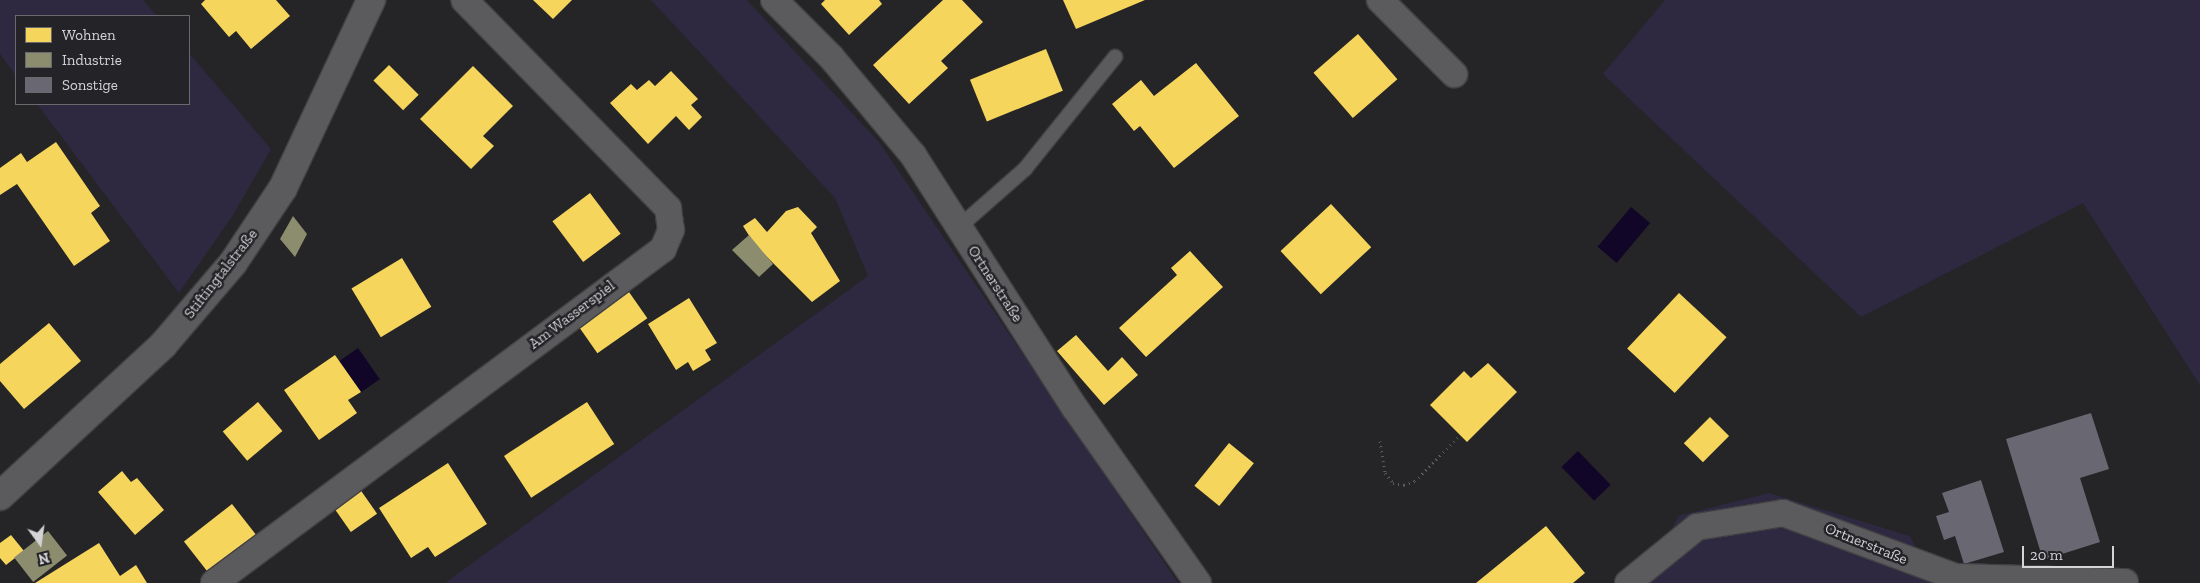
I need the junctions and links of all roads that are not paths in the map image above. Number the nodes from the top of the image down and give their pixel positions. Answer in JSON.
{"nodes":[{"id":1,"x":371,"y":0,"type":"edge"},
{"id":2,"x":464,"y":0,"type":"edge"},
{"id":3,"x":774,"y":0,"type":"edge"},
{"id":4,"x":1380,"y":0,"type":"edge"},
{"id":5,"x":1116,"y":57,"type":"dead end"},
{"id":6,"x":1454,"y":74,"type":"dead end"},
{"id":7,"x":959,"y":227,"type":"junction"},
{"id":8,"x":0,"y":496,"type":"edge"},
{"id":9,"x":1958,"y":580,"type":"edge"},
{"id":10,"x":2124,"y":582,"type":"edge"},
{"id":11,"x":214,"y":583,"type":"edge"},
{"id":12,"x":1198,"y":583,"type":"edge"},
{"id":13,"x":1628,"y":583,"type":"edge"}],
"edges":[{"from":1,"to":8,"type":"street","name":"Stiftingtalstraße"},
{"from":2,"to":11,"type":"street","name":"Am Wasserspiel"},
{"from":3,"to":7,"type":"street","name":"Ortnerstraße"},
{"from":4,"to":6,"type":"street"},
{"from":5,"to":7,"type":"lane"},
{"from":7,"to":12,"type":"street","name":"Ortnerstraße"},
{"from":9,"to":10,"type":"street","name":"Ortnerstraße"},
{"from":9,"to":13,"type":"street","name":"Ortnerstraße"}]}
